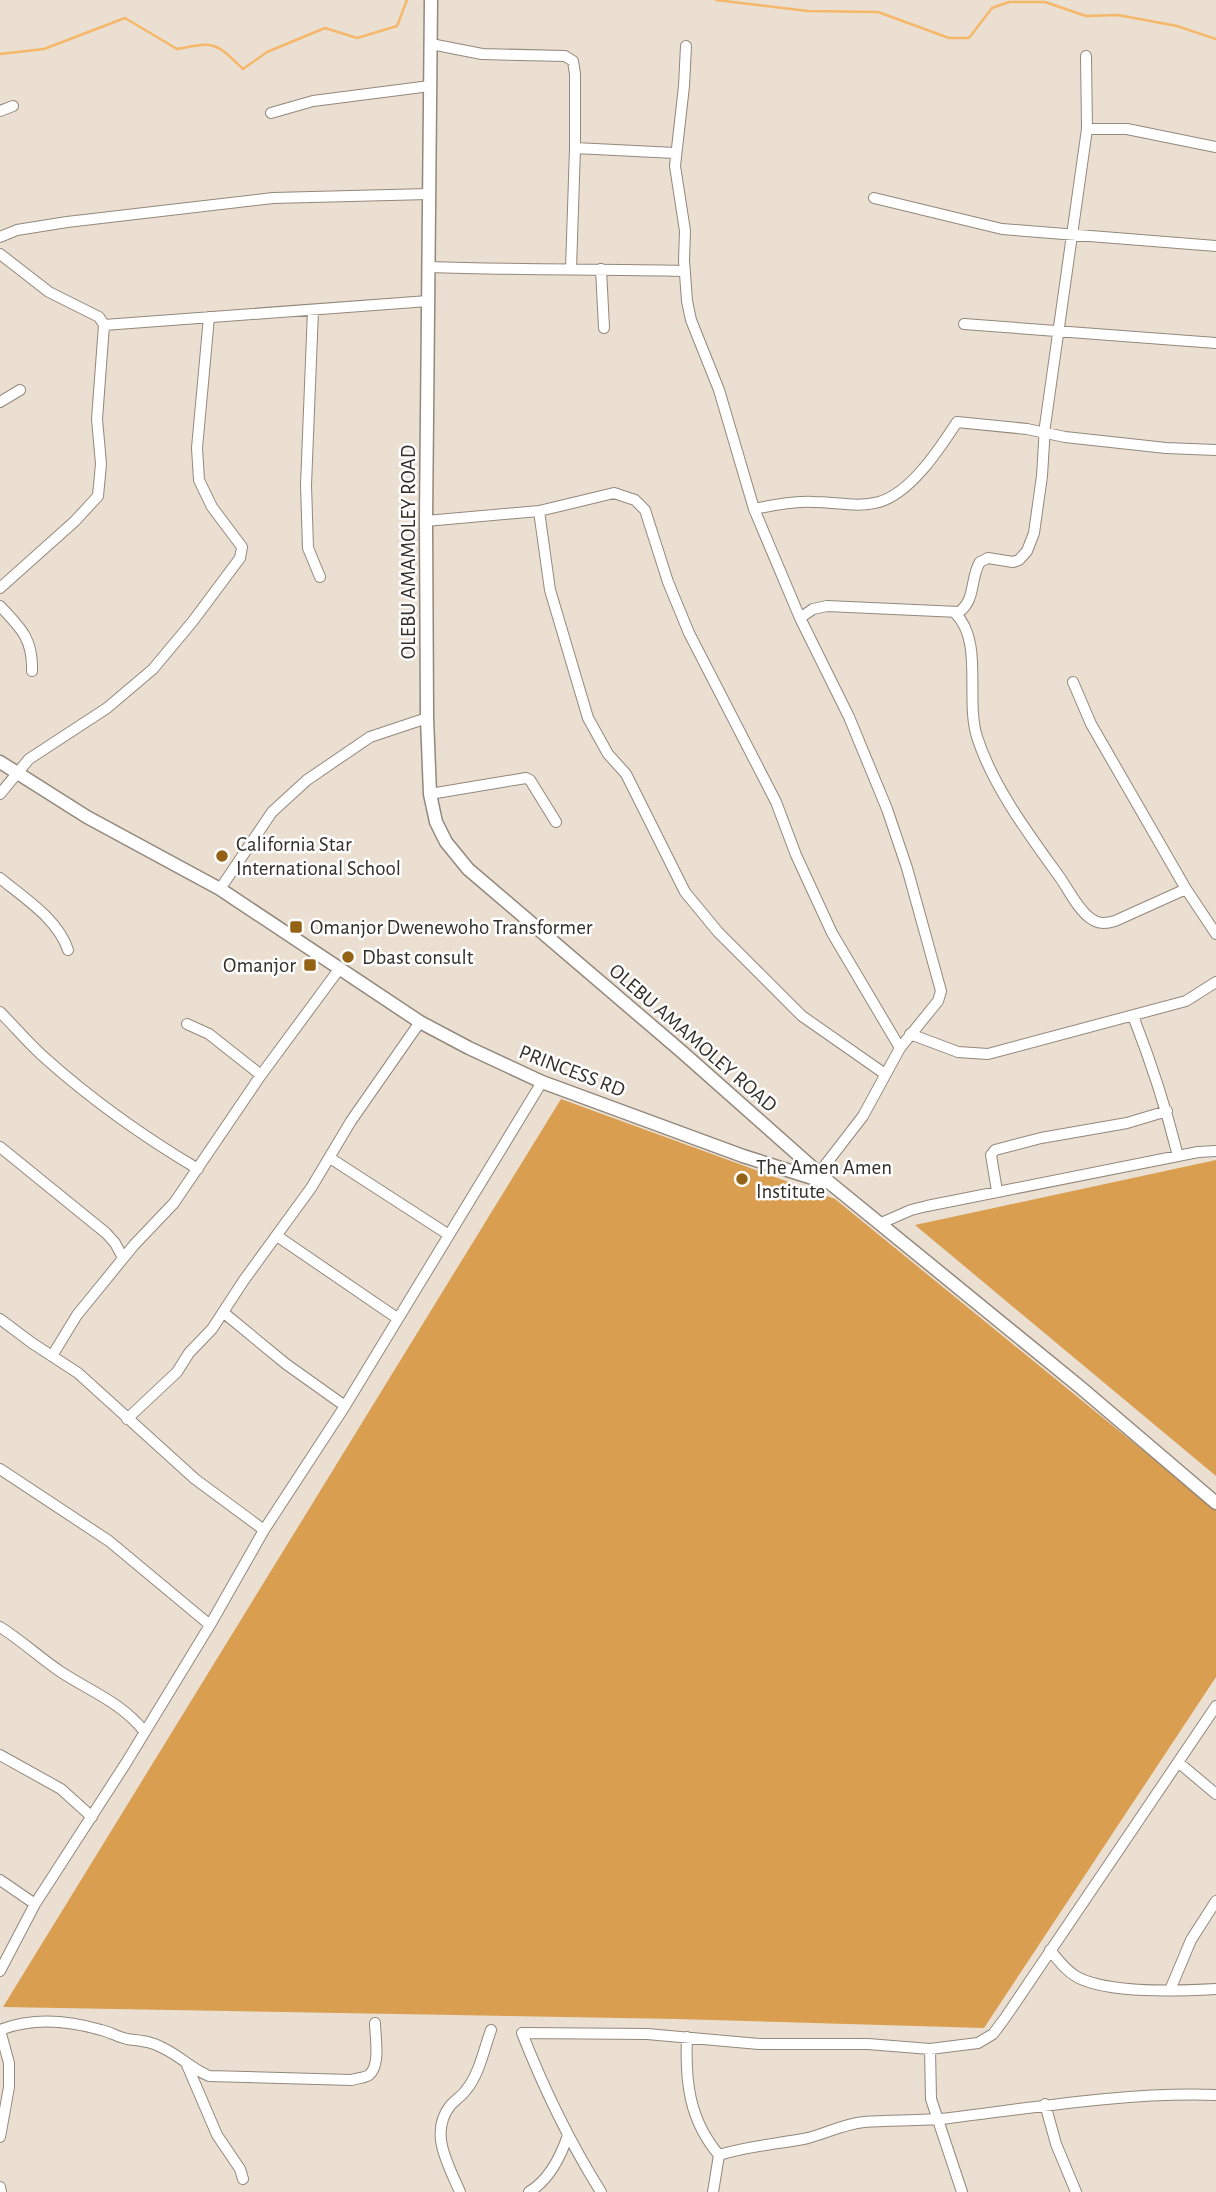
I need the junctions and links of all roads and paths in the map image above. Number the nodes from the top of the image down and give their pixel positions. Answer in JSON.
{"nodes":[{"id":1,"x":431,"y":0,"type":"edge"},
{"id":2,"x":431,"y":44,"type":"junction"},
{"id":3,"x":686,"y":46,"type":"dead end"},
{"id":4,"x":1086,"y":56,"type":"dead end"},
{"id":5,"x":430,"y":86,"type":"junction"},
{"id":6,"x":13,"y":106,"type":"dead end"},
{"id":7,"x":0,"y":111,"type":"edge"},
{"id":8,"x":271,"y":113,"type":"dead end"},
{"id":9,"x":1087,"y":130,"type":"junction"},
{"id":10,"x":1216,"y":147,"type":"edge"},
{"id":11,"x":575,"y":148,"type":"junction"},
{"id":12,"x":675,"y":153,"type":"junction"},
{"id":13,"x":429,"y":194,"type":"junction"},
{"id":14,"x":874,"y":198,"type":"dead end"},
{"id":15,"x":1070,"y":236,"type":"junction"},
{"id":16,"x":0,"y":237,"type":"edge"},
{"id":17,"x":1216,"y":247,"type":"edge"},
{"id":18,"x":0,"y":254,"type":"edge"},
{"id":19,"x":429,"y":267,"type":"junction"},
{"id":20,"x":570,"y":269,"type":"junction"},
{"id":21,"x":601,"y":269,"type":"junction"},
{"id":22,"x":684,"y":271,"type":"junction"},
{"id":23,"x":428,"y":300,"type":"junction"},
{"id":24,"x":313,"y":310,"type":"junction"},
{"id":25,"x":209,"y":317,"type":"junction"},
{"id":26,"x":964,"y":324,"type":"dead end"},
{"id":27,"x":104,"y":325,"type":"junction"},
{"id":28,"x":604,"y":328,"type":"dead end"},
{"id":29,"x":1058,"y":331,"type":"junction"},
{"id":30,"x":1216,"y":343,"type":"edge"},
{"id":31,"x":20,"y":390,"type":"dead end"},
{"id":32,"x":0,"y":402,"type":"edge"},
{"id":33,"x":1045,"y":434,"type":"junction"},
{"id":34,"x":1216,"y":450,"type":"edge"},
{"id":35,"x":754,"y":509,"type":"junction"},
{"id":36,"x":539,"y":510,"type":"junction"},
{"id":37,"x":426,"y":522,"type":"junction"},
{"id":38,"x":320,"y":578,"type":"dead end"},
{"id":39,"x":0,"y":588,"type":"edge"},
{"id":40,"x":0,"y":606,"type":"edge"},
{"id":41,"x":956,"y":613,"type":"junction"},
{"id":42,"x":800,"y":618,"type":"junction"},
{"id":43,"x":32,"y":671,"type":"dead end"},
{"id":44,"x":1073,"y":682,"type":"dead end"},
{"id":45,"x":427,"y":718,"type":"junction"},
{"id":46,"x":0,"y":762,"type":"edge"},
{"id":47,"x":15,"y":773,"type":"junction"},
{"id":48,"x":0,"y":794,"type":"edge"},
{"id":49,"x":430,"y":794,"type":"junction"},
{"id":50,"x":556,"y":822,"type":"dead end"},
{"id":51,"x":0,"y":878,"type":"edge"},
{"id":52,"x":220,"y":889,"type":"junction"},
{"id":53,"x":1186,"y":889,"type":"junction"},
{"id":54,"x":1216,"y":934,"type":"edge"},
{"id":55,"x":68,"y":950,"type":"dead end"},
{"id":56,"x":340,"y":968,"type":"junction"},
{"id":57,"x":1216,"y":982,"type":"edge"},
{"id":58,"x":0,"y":1012,"type":"edge"},
{"id":59,"x":1133,"y":1016,"type":"junction"},
{"id":60,"x":420,"y":1022,"type":"junction"},
{"id":61,"x":187,"y":1024,"type":"dead end"},
{"id":62,"x":910,"y":1034,"type":"junction"},
{"id":63,"x":901,"y":1048,"type":"junction"},
{"id":64,"x":885,"y":1074,"type":"junction"},
{"id":65,"x":261,"y":1075,"type":"junction"},
{"id":66,"x":542,"y":1082,"type":"junction"},
{"id":67,"x":1167,"y":1111,"type":"junction"},
{"id":68,"x":0,"y":1147,"type":"edge"},
{"id":69,"x":1216,"y":1151,"type":"edge"},
{"id":70,"x":1178,"y":1156,"type":"junction"},
{"id":71,"x":330,"y":1158,"type":"junction"},
{"id":72,"x":198,"y":1169,"type":"junction"},
{"id":73,"x":819,"y":1173,"type":"junction"},
{"id":74,"x":830,"y":1183,"type":"junction"},
{"id":75,"x":997,"y":1191,"type":"junction"},
{"id":76,"x":879,"y":1224,"type":"junction"},
{"id":77,"x":449,"y":1235,"type":"junction"},
{"id":78,"x":277,"y":1236,"type":"junction"},
{"id":79,"x":123,"y":1258,"type":"junction"},
{"id":80,"x":224,"y":1313,"type":"junction"},
{"id":81,"x":397,"y":1318,"type":"junction"},
{"id":82,"x":0,"y":1319,"type":"edge"},
{"id":83,"x":52,"y":1356,"type":"junction"},
{"id":84,"x":345,"y":1406,"type":"junction"},
{"id":85,"x":127,"y":1419,"type":"junction"},
{"id":86,"x":0,"y":1469,"type":"edge"},
{"id":87,"x":1216,"y":1503,"type":"edge"},
{"id":88,"x":264,"y":1530,"type":"junction"},
{"id":89,"x":210,"y":1625,"type":"junction"},
{"id":90,"x":0,"y":1627,"type":"edge"},
{"id":91,"x":1216,"y":1706,"type":"edge"},
{"id":92,"x":144,"y":1731,"type":"junction"},
{"id":93,"x":0,"y":1755,"type":"edge"},
{"id":94,"x":1178,"y":1762,"type":"junction"},
{"id":95,"x":1216,"y":1794,"type":"edge"},
{"id":96,"x":92,"y":1817,"type":"junction"},
{"id":97,"x":0,"y":1880,"type":"edge"},
{"id":98,"x":1216,"y":1901,"type":"edge"},
{"id":99,"x":36,"y":1904,"type":"junction"},
{"id":100,"x":1050,"y":1950,"type":"junction"},
{"id":101,"x":0,"y":1971,"type":"edge"},
{"id":102,"x":1216,"y":1989,"type":"edge"},
{"id":103,"x":1170,"y":1990,"type":"junction"},
{"id":104,"x":374,"y":2023,"type":"dead end"},
{"id":105,"x":0,"y":2030,"type":"edge"},
{"id":106,"x":491,"y":2030,"type":"dead end"},
{"id":107,"x":687,"y":2037,"type":"junction"},
{"id":108,"x":930,"y":2049,"type":"junction"},
{"id":109,"x":185,"y":2062,"type":"junction"},
{"id":110,"x":1216,"y":2095,"type":"edge"},
{"id":111,"x":1045,"y":2104,"type":"junction"},
{"id":112,"x":937,"y":2119,"type":"junction"},
{"id":113,"x":568,"y":2135,"type":"junction"},
{"id":114,"x":0,"y":2137,"type":"edge"},
{"id":115,"x":719,"y":2155,"type":"junction"},
{"id":116,"x":243,"y":2179,"type":"dead end"},
{"id":117,"x":460,"y":2192,"type":"edge"},
{"id":118,"x":529,"y":2192,"type":"edge"},
{"id":119,"x":601,"y":2192,"type":"edge"},
{"id":120,"x":713,"y":2192,"type":"edge"},
{"id":121,"x":962,"y":2192,"type":"edge"},
{"id":122,"x":1076,"y":2192,"type":"edge"}],
"edges":[{"from":1,"to":2,"type":"street","name":"OLEBU AMAMOLEY ROAD"},
{"from":2,"to":5,"type":"street","name":"OLEBU AMAMOLEY ROAD"},
{"from":2,"to":11,"type":"street"},
{"from":3,"to":12,"type":"street"},
{"from":4,"to":9,"type":"street"},
{"from":5,"to":8,"type":"street"},
{"from":5,"to":13,"type":"street","name":"OLEBU AMAMOLEY ROAD"},
{"from":6,"to":7,"type":"street"},
{"from":9,"to":10,"type":"street"},
{"from":9,"to":15,"type":"street"},
{"from":11,"to":12,"type":"street"},
{"from":11,"to":20,"type":"street"},
{"from":12,"to":22,"type":"street"},
{"from":13,"to":16,"type":"street"},
{"from":13,"to":19,"type":"street","name":"OLEBU AMAMOLEY ROAD"},
{"from":14,"to":15,"type":"street"},
{"from":15,"to":17,"type":"street"},
{"from":15,"to":29,"type":"street"},
{"from":18,"to":27,"type":"street"},
{"from":19,"to":20,"type":"street"},
{"from":19,"to":23,"type":"street","name":"OLEBU AMAMOLEY ROAD"},
{"from":20,"to":21,"type":"street"},
{"from":21,"to":22,"type":"street"},
{"from":21,"to":28,"type":"street"},
{"from":22,"to":35,"type":"street"},
{"from":23,"to":24,"type":"street"},
{"from":23,"to":37,"type":"street","name":"OLEBU AMAMOLEY ROAD"},
{"from":24,"to":25,"type":"street"},
{"from":24,"to":38,"type":"street"},
{"from":25,"to":27,"type":"street"},
{"from":25,"to":47,"type":"street"},
{"from":26,"to":29,"type":"street"},
{"from":27,"to":39,"type":"street"},
{"from":29,"to":30,"type":"street"},
{"from":29,"to":33,"type":"street"},
{"from":31,"to":32,"type":"street"},
{"from":33,"to":34,"type":"street"},
{"from":33,"to":35,"type":"street"},
{"from":33,"to":41,"type":"street"},
{"from":35,"to":42,"type":"street"},
{"from":36,"to":37,"type":"street"},
{"from":36,"to":63,"type":"street"},
{"from":36,"to":64,"type":"street"},
{"from":37,"to":45,"type":"street","name":"OLEBU AMAMOLEY ROAD"},
{"from":40,"to":43,"type":"street"},
{"from":41,"to":42,"type":"street"},
{"from":41,"to":53,"type":"street"},
{"from":42,"to":62,"type":"street"},
{"from":44,"to":53,"type":"street"},
{"from":45,"to":49,"type":"street","name":"OLEBU AMAMOLEY ROAD"},
{"from":45,"to":52,"type":"street"},
{"from":46,"to":47,"type":"street","name":"PRINCESS RD"},
{"from":47,"to":48,"type":"street"},
{"from":47,"to":52,"type":"street","name":"PRINCESS RD"},
{"from":49,"to":50,"type":"street"},
{"from":49,"to":73,"type":"street","name":"OLEBU AMAMOLEY ROAD"},
{"from":51,"to":55,"type":"street"},
{"from":52,"to":56,"type":"street","name":"PRINCESS RD"},
{"from":53,"to":54,"type":"street"},
{"from":56,"to":60,"type":"street","name":"PRINCESS RD"},
{"from":56,"to":65,"type":"street"},
{"from":57,"to":59,"type":"street"},
{"from":58,"to":72,"type":"street"},
{"from":59,"to":62,"type":"street"},
{"from":59,"to":67,"type":"street"},
{"from":60,"to":66,"type":"street","name":"PRINCESS RD"},
{"from":60,"to":71,"type":"street"},
{"from":61,"to":65,"type":"street"},
{"from":62,"to":63,"type":"street"},
{"from":63,"to":64,"type":"street"},
{"from":64,"to":73,"type":"street"},
{"from":65,"to":72,"type":"street"},
{"from":66,"to":74,"type":"street","name":"PRINCESS RD"},
{"from":66,"to":77,"type":"street"},
{"from":67,"to":70,"type":"street"},
{"from":67,"to":75,"type":"street"},
{"from":68,"to":79,"type":"street"},
{"from":69,"to":70,"type":"street"},
{"from":70,"to":75,"type":"street"},
{"from":71,"to":77,"type":"street"},
{"from":71,"to":78,"type":"street"},
{"from":72,"to":79,"type":"street"},
{"from":73,"to":74,"type":"street","name":"OLEBU AMAMOLEY ROAD"},
{"from":74,"to":76,"type":"street","name":"OLEBU AMAMOLEY ROAD"},
{"from":75,"to":76,"type":"street"},
{"from":76,"to":87,"type":"street","name":"OLEBU AMAMOLEY ROAD"},
{"from":77,"to":81,"type":"street"},
{"from":78,"to":80,"type":"street"},
{"from":78,"to":81,"type":"street"},
{"from":79,"to":83,"type":"street"},
{"from":80,"to":84,"type":"street"},
{"from":80,"to":85,"type":"street"},
{"from":81,"to":84,"type":"street"},
{"from":82,"to":83,"type":"street"},
{"from":83,"to":85,"type":"street"},
{"from":84,"to":88,"type":"street"},
{"from":85,"to":88,"type":"street"},
{"from":86,"to":89,"type":"street"},
{"from":88,"to":89,"type":"street"},
{"from":89,"to":92,"type":"street"},
{"from":90,"to":92,"type":"street"},
{"from":91,"to":94,"type":"street"},
{"from":92,"to":96,"type":"street"},
{"from":93,"to":96,"type":"street"},
{"from":94,"to":95,"type":"street"},
{"from":94,"to":100,"type":"street"},
{"from":96,"to":99,"type":"street"},
{"from":97,"to":99,"type":"street"},
{"from":98,"to":103,"type":"street"},
{"from":99,"to":101,"type":"street"},
{"from":100,"to":103,"type":"street"},
{"from":100,"to":108,"type":"street"},
{"from":102,"to":103,"type":"street"},
{"from":104,"to":109,"type":"street"},
{"from":105,"to":109,"type":"street"},
{"from":105,"to":114,"type":"street"},
{"from":106,"to":117,"type":"street"},
{"from":107,"to":108,"type":"street"},
{"from":107,"to":113,"type":"street"},
{"from":107,"to":115,"type":"street"},
{"from":108,"to":112,"type":"street"},
{"from":109,"to":116,"type":"street"},
{"from":110,"to":111,"type":"street"},
{"from":111,"to":112,"type":"street"},
{"from":111,"to":122,"type":"street"},
{"from":112,"to":115,"type":"street"},
{"from":112,"to":121,"type":"street"},
{"from":113,"to":118,"type":"street"},
{"from":113,"to":119,"type":"street"},
{"from":115,"to":120,"type":"street"}]}
